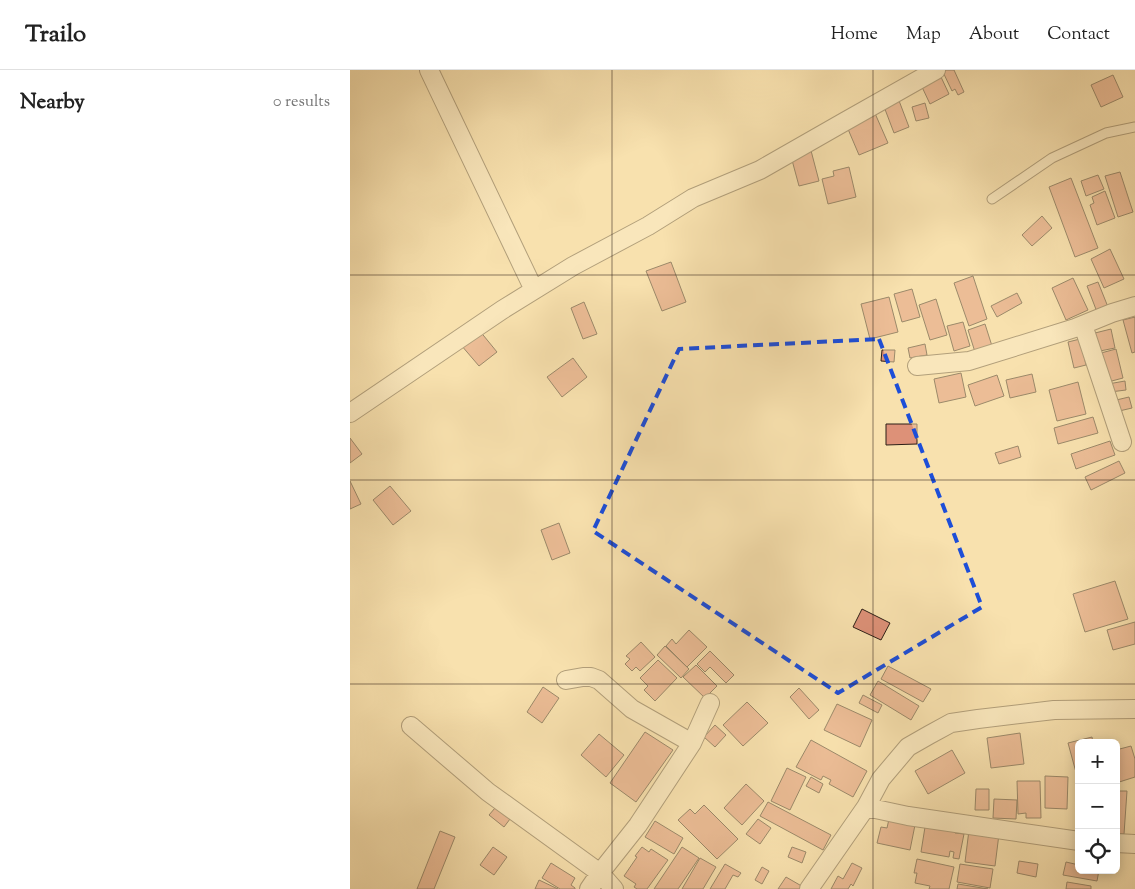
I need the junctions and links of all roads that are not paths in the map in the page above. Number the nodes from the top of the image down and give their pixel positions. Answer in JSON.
{"nodes":[{"id":1,"x":429,"y":70,"type":"edge"},
{"id":2,"x":936,"y":70,"type":"edge"},
{"id":3,"x":1135,"y":127,"type":"edge"},
{"id":4,"x":992,"y":199,"type":"dead end"},
{"id":5,"x":534,"y":290,"type":"junction"},
{"id":6,"x":1135,"y":306,"type":"edge"},
{"id":7,"x":1084,"y":325,"type":"junction"},
{"id":8,"x":917,"y":366,"type":"dead end"},
{"id":9,"x":350,"y":413,"type":"edge"},
{"id":10,"x":1122,"y":442,"type":"dead end"},
{"id":11,"x":566,"y":680,"type":"dead end"},
{"id":12,"x":710,"y":703,"type":"dead end"},
{"id":13,"x":1135,"y":709,"type":"edge"},
{"id":14,"x":412,"y":726,"type":"dead end"},
{"id":15,"x":692,"y":743,"type":"junction"},
{"id":16,"x":866,"y":807,"type":"junction"},
{"id":17,"x":1075,"y":840,"type":"edge"},
{"id":18,"x":1120,"y":843,"type":"edge"},
{"id":19,"x":1135,"y":844,"type":"edge"},
{"id":20,"x":600,"y":873,"type":"junction"},
{"id":21,"x":590,"y":889,"type":"edge"},
{"id":22,"x":614,"y":889,"type":"edge"},
{"id":23,"x":809,"y":889,"type":"edge"}],
"edges":[{"from":1,"to":5,"type":"street"},
{"from":2,"to":5,"type":"street"},
{"from":3,"to":4,"type":"lane"},
{"from":5,"to":9,"type":"street"},
{"from":6,"to":7,"type":"street"},
{"from":7,"to":8,"type":"street"},
{"from":7,"to":10,"type":"street"},
{"from":11,"to":15,"type":"street"},
{"from":12,"to":15,"type":"street"},
{"from":13,"to":16,"type":"street"},
{"from":14,"to":20,"type":"street"},
{"from":15,"to":20,"type":"street"},
{"from":16,"to":17,"type":"street"},
{"from":16,"to":23,"type":"street"},
{"from":18,"to":19,"type":"street"},
{"from":20,"to":21,"type":"street"},
{"from":20,"to":22,"type":"street"}]}
